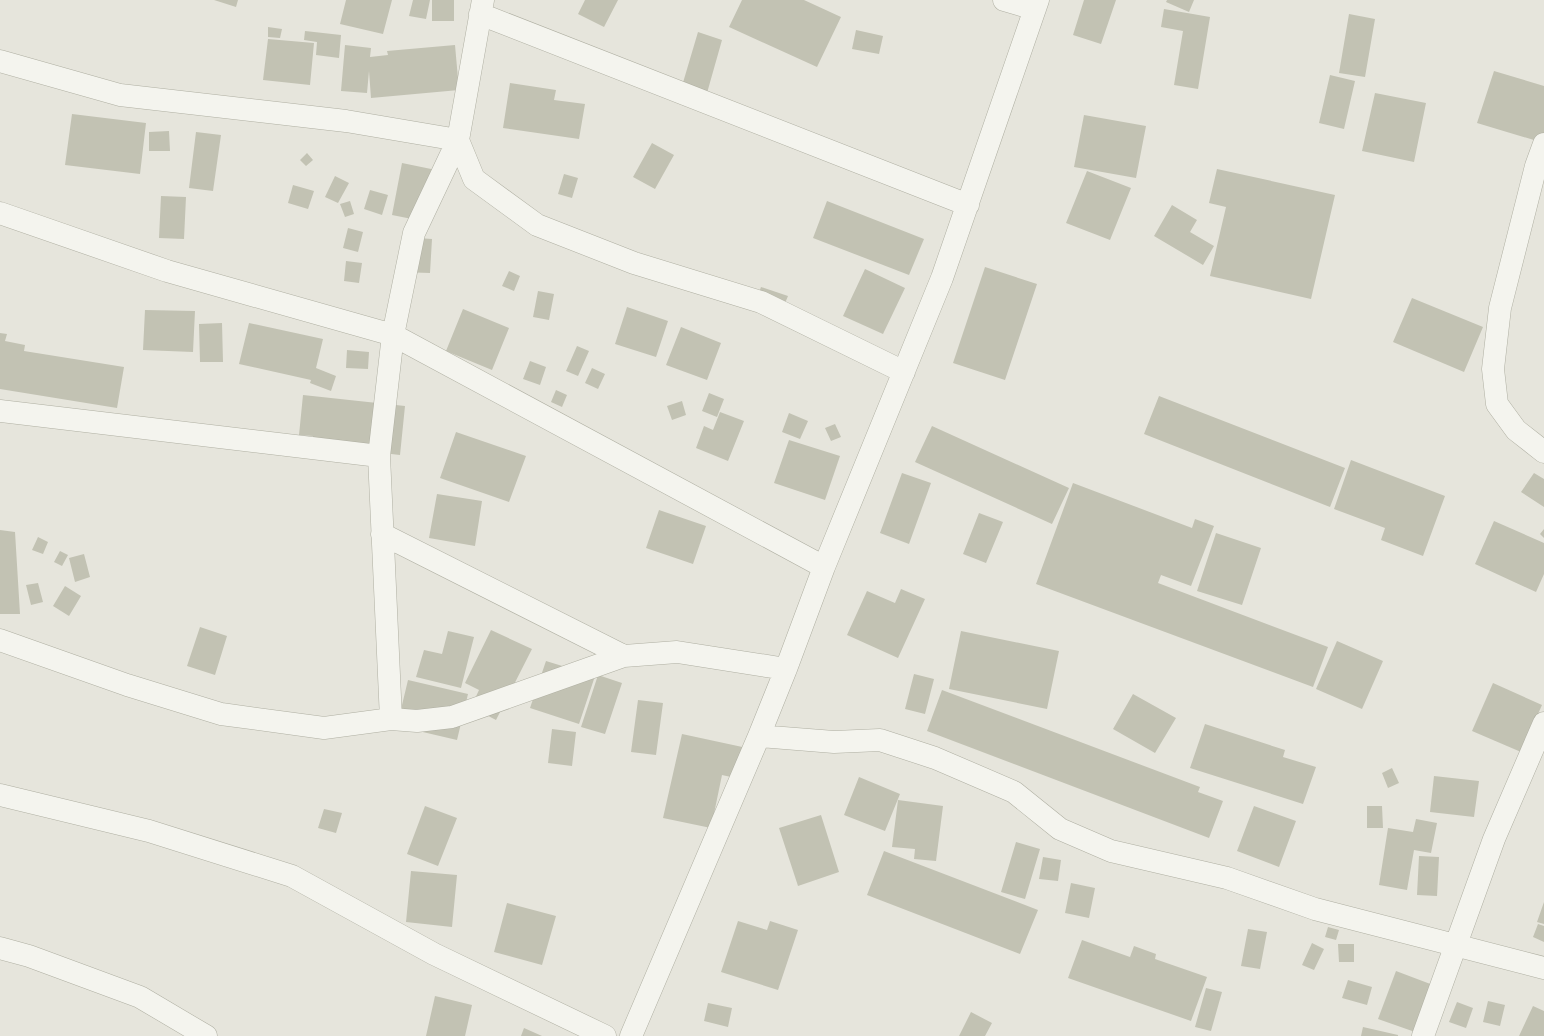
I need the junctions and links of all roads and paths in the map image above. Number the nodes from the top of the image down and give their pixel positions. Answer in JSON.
{"nodes":[{"id":1,"x":1004,"y":0,"type":"edge"},
{"id":2,"x":1036,"y":4,"type":"edge"},
{"id":3,"x":481,"y":7,"type":"edge"},
{"id":4,"x":0,"y":61,"type":"edge"},
{"id":5,"x":458,"y":140,"type":"junction"},
{"id":6,"x":1544,"y":144,"type":"edge"},
{"id":7,"x":968,"y":205,"type":"junction"},
{"id":8,"x":0,"y":214,"type":"edge"},
{"id":9,"x":393,"y":335,"type":"junction"},
{"id":10,"x":904,"y":372,"type":"junction"},
{"id":11,"x":0,"y":410,"type":"edge"},
{"id":12,"x":1544,"y":452,"type":"edge"},
{"id":13,"x":379,"y":456,"type":"junction"},
{"id":14,"x":382,"y":534,"type":"junction"},
{"id":15,"x":824,"y":567,"type":"junction"},
{"id":16,"x":0,"y":640,"type":"edge"},
{"id":17,"x":624,"y":656,"type":"junction"},
{"id":18,"x":786,"y":669,"type":"junction"},
{"id":19,"x":391,"y":719,"type":"junction"},
{"id":20,"x":1544,"y":723,"type":"edge"},
{"id":21,"x":759,"y":736,"type":"junction"},
{"id":22,"x":0,"y":795,"type":"edge"},
{"id":23,"x":1456,"y":944,"type":"junction"},
{"id":24,"x":0,"y":948,"type":"edge"},
{"id":25,"x":1544,"y":968,"type":"edge"},
{"id":26,"x":206,"y":1036,"type":"edge"},
{"id":27,"x":605,"y":1036,"type":"edge"},
{"id":28,"x":631,"y":1036,"type":"edge"},
{"id":29,"x":1423,"y":1036,"type":"edge"}],
"edges":[{"from":1,"to":2,"type":"street"},
{"from":2,"to":7,"type":"street"},
{"from":3,"to":5,"type":"street"},
{"from":3,"to":7,"type":"street"},
{"from":4,"to":5,"type":"street"},
{"from":5,"to":9,"type":"street"},
{"from":5,"to":10,"type":"street"},
{"from":6,"to":12,"type":"street"},
{"from":7,"to":10,"type":"street"},
{"from":8,"to":9,"type":"street"},
{"from":9,"to":13,"type":"street"},
{"from":9,"to":15,"type":"street"},
{"from":10,"to":15,"type":"street"},
{"from":11,"to":13,"type":"street"},
{"from":13,"to":14,"type":"street"},
{"from":14,"to":17,"type":"street"},
{"from":14,"to":19,"type":"street"},
{"from":15,"to":18,"type":"street"},
{"from":16,"to":19,"type":"street"},
{"from":17,"to":18,"type":"street"},
{"from":17,"to":19,"type":"street"},
{"from":18,"to":21,"type":"street"},
{"from":20,"to":23,"type":"street"},
{"from":21,"to":23,"type":"street"},
{"from":21,"to":28,"type":"street"},
{"from":22,"to":27,"type":"street"},
{"from":23,"to":25,"type":"street"},
{"from":23,"to":29,"type":"street"},
{"from":24,"to":26,"type":"street"}]}
